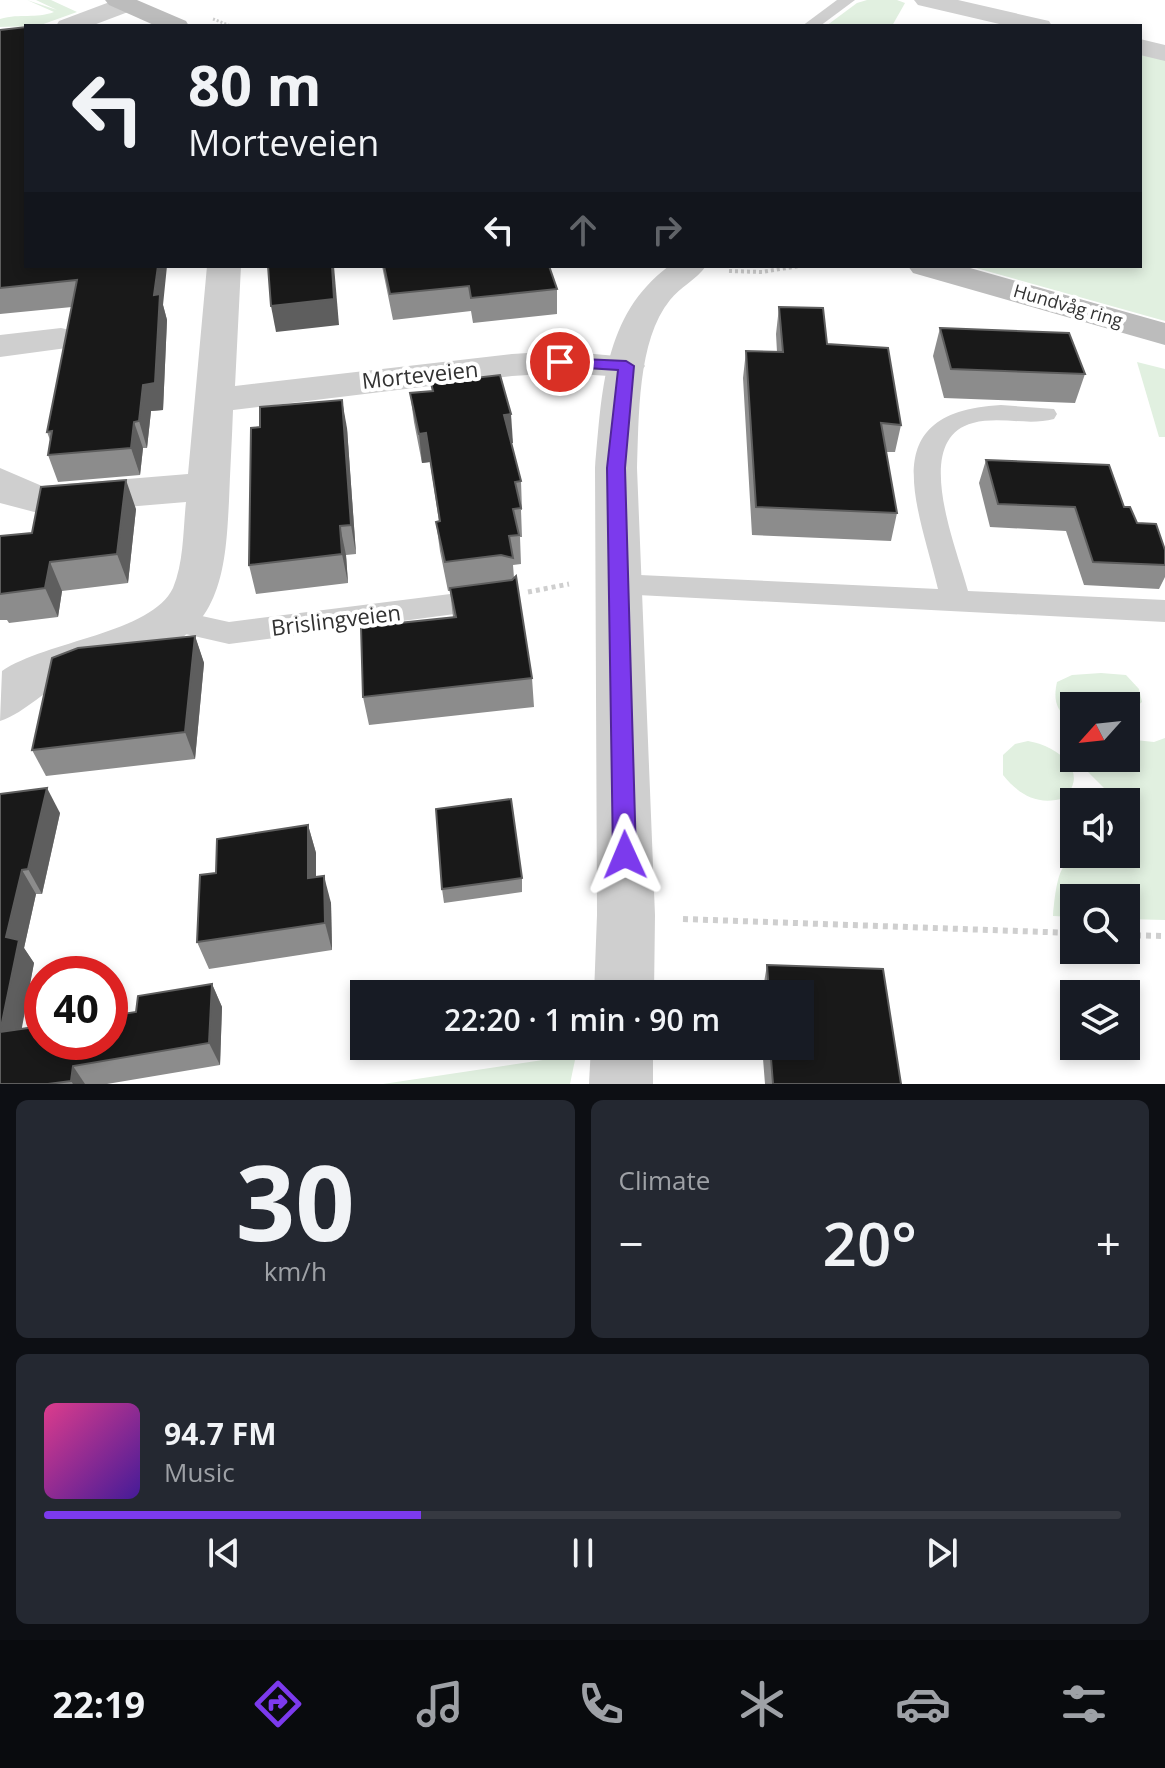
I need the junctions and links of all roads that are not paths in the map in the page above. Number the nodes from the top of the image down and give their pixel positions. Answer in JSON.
{"nodes":[{"id":1,"x":847,"y":0,"type":"edge"},
{"id":2,"x":925,"y":0,"type":"edge"},
{"id":3,"x":122,"y":2,"type":"edge"},
{"id":4,"x":72,"y":24,"type":"edge"},
{"id":5,"x":172,"y":24,"type":"edge"},
{"id":6,"x":813,"y":24,"type":"edge"},
{"id":7,"x":914,"y":24,"type":"edge"},
{"id":8,"x":1031,"y":24,"type":"edge"},
{"id":9,"x":1142,"y":47,"type":"edge"},
{"id":10,"x":1165,"y":53,"type":"edge"},
{"id":11,"x":224,"y":268,"type":"edge"},
{"id":12,"x":684,"y":268,"type":"edge"},
{"id":13,"x":932,"y":268,"type":"edge"},
{"id":14,"x":653,"y":281,"type":"edge"},
{"id":15,"x":1165,"y":334,"type":"edge"},
{"id":16,"x":61,"y":339,"type":"dead end"},
{"id":17,"x":0,"y":346,"type":"edge"},
{"id":18,"x":626,"y":366,"type":"junction"},
{"id":19,"x":215,"y":400,"type":"junction"},
{"id":20,"x":1045,"y":414,"type":"dead end"},
{"id":21,"x":0,"y":482,"type":"edge"},
{"id":22,"x":209,"y":486,"type":"junction"},
{"id":23,"x":618,"y":584,"type":"junction"},
{"id":24,"x":503,"y":598,"type":"edge"},
{"id":25,"x":955,"y":598,"type":"junction"},
{"id":26,"x":1165,"y":611,"type":"edge"},
{"id":27,"x":170,"y":620,"type":"junction"},
{"id":28,"x":0,"y":701,"type":"edge"},
{"id":29,"x":624,"y":980,"type":"edge"},
{"id":30,"x":622,"y":1060,"type":"edge"},
{"id":31,"x":621,"y":1084,"type":"edge"}],
"edges":[{"from":1,"to":6,"type":"lane"},
{"from":2,"to":7,"type":"street"},
{"from":2,"to":8,"type":"street"},
{"from":3,"to":4,"type":"street"},
{"from":3,"to":5,"type":"main road"},
{"from":9,"to":10,"type":"street"},
{"from":11,"to":19,"type":"street"},
{"from":12,"to":14,"type":"street"},
{"from":13,"to":15,"type":"main road","name":"Hundvåg ring"},
{"from":14,"to":18,"type":"street"},
{"from":16,"to":17,"type":"street"},
{"from":18,"to":19,"type":"street","name":"Morteveien"},
{"from":18,"to":23,"type":"street"},
{"from":19,"to":22,"type":"street"},
{"from":20,"to":25,"type":"lane"},
{"from":21,"to":22,"type":"street"},
{"from":22,"to":27,"type":"street"},
{"from":23,"to":25,"type":"lane"},
{"from":23,"to":29,"type":"street"},
{"from":24,"to":27,"type":"lane","name":"Brislingveien"},
{"from":25,"to":26,"type":"lane"},
{"from":27,"to":28,"type":"street"},
{"from":30,"to":31,"type":"street"}]}
